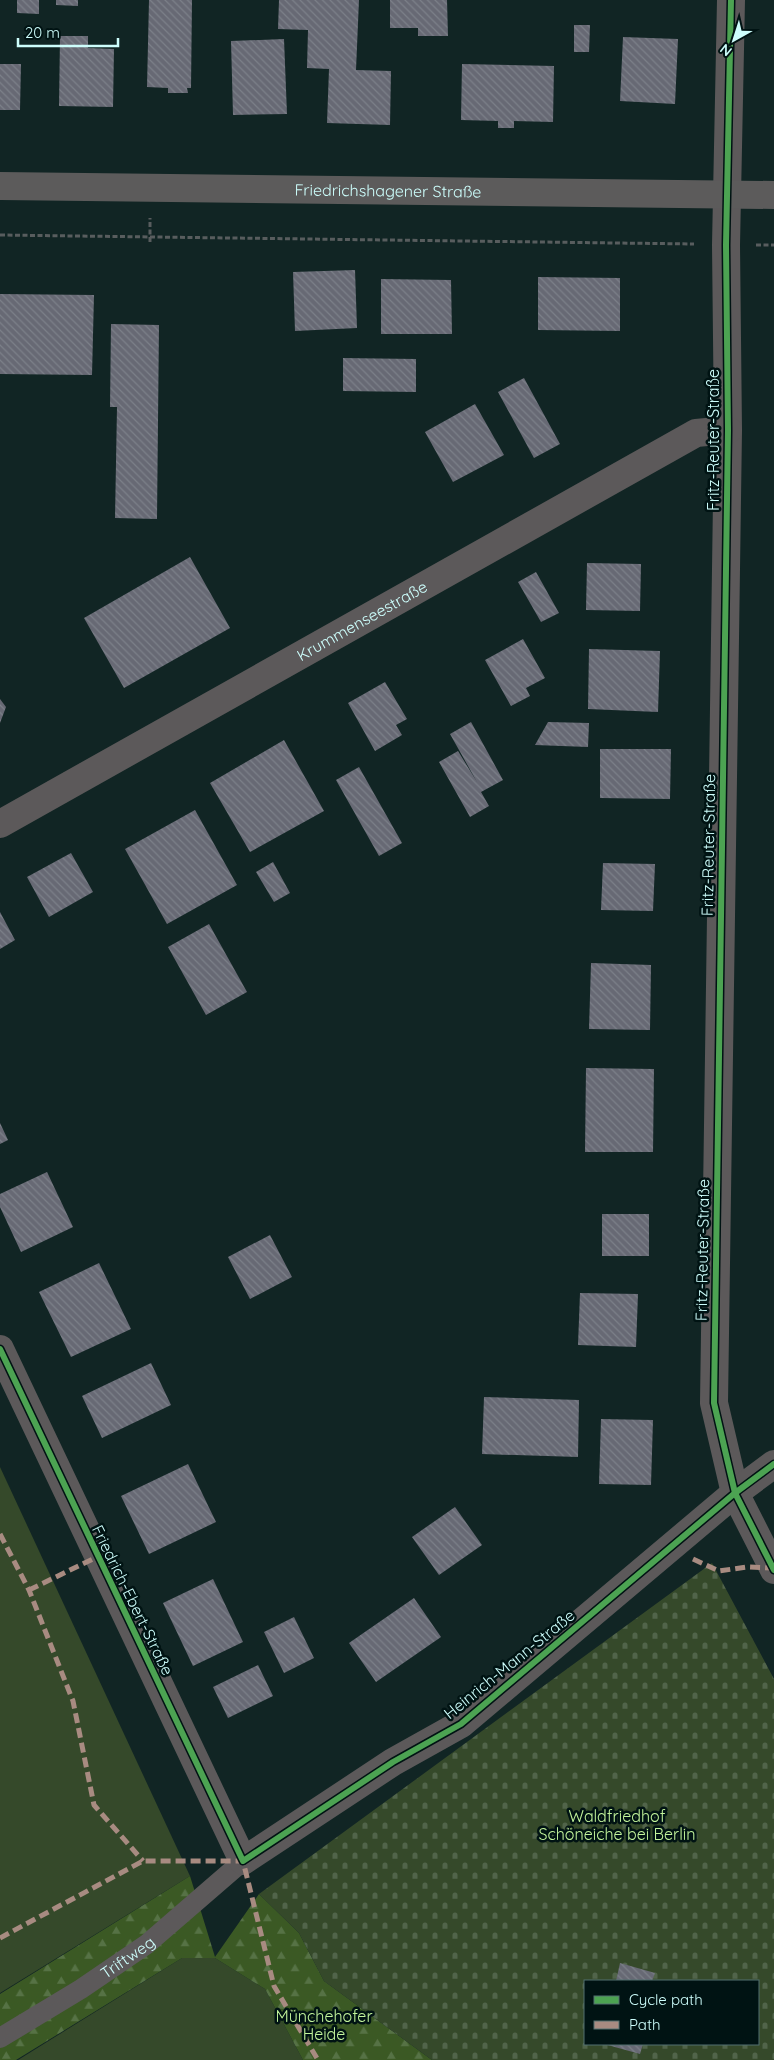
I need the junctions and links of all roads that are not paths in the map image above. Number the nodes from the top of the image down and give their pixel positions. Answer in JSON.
{"nodes":[{"id":1,"x":731,"y":0,"type":"edge"},
{"id":2,"x":0,"y":186,"type":"edge"},
{"id":3,"x":727,"y":194,"type":"junction"},
{"id":4,"x":774,"y":195,"type":"edge"},
{"id":5,"x":728,"y":430,"type":"junction"},
{"id":6,"x":0,"y":824,"type":"edge"},
{"id":7,"x":0,"y":1350,"type":"edge"},
{"id":8,"x":774,"y":1464,"type":"edge"},
{"id":9,"x":735,"y":1493,"type":"junction"},
{"id":10,"x":774,"y":1570,"type":"edge"},
{"id":11,"x":243,"y":1861,"type":"junction"},
{"id":12,"x":0,"y":2038,"type":"edge"}],
"edges":[{"from":1,"to":3,"type":"street","name":"Fritz-Reuter-Straße"},
{"from":2,"to":3,"type":"main road","name":"Friedrichshagener Straße"},
{"from":3,"to":4,"type":"main road","name":"Friedrichshagener Straße"},
{"from":3,"to":5,"type":"street","name":"Fritz-Reuter-Straße"},
{"from":5,"to":6,"type":"street","name":"Krummenseestraße"},
{"from":5,"to":9,"type":"street","name":"Fritz-Reuter-Straße"},
{"from":7,"to":11,"type":"street","name":"Friedrich-Ebert-Straße"},
{"from":8,"to":9,"type":"street","name":"Heinrich-Mann-Straße"},
{"from":9,"to":10,"type":"street","name":"Fritz-Reuter-Straße"},
{"from":9,"to":11,"type":"street","name":"Heinrich-Mann-Straße"},
{"from":11,"to":12,"type":"lane","name":"Triftweg"}]}
